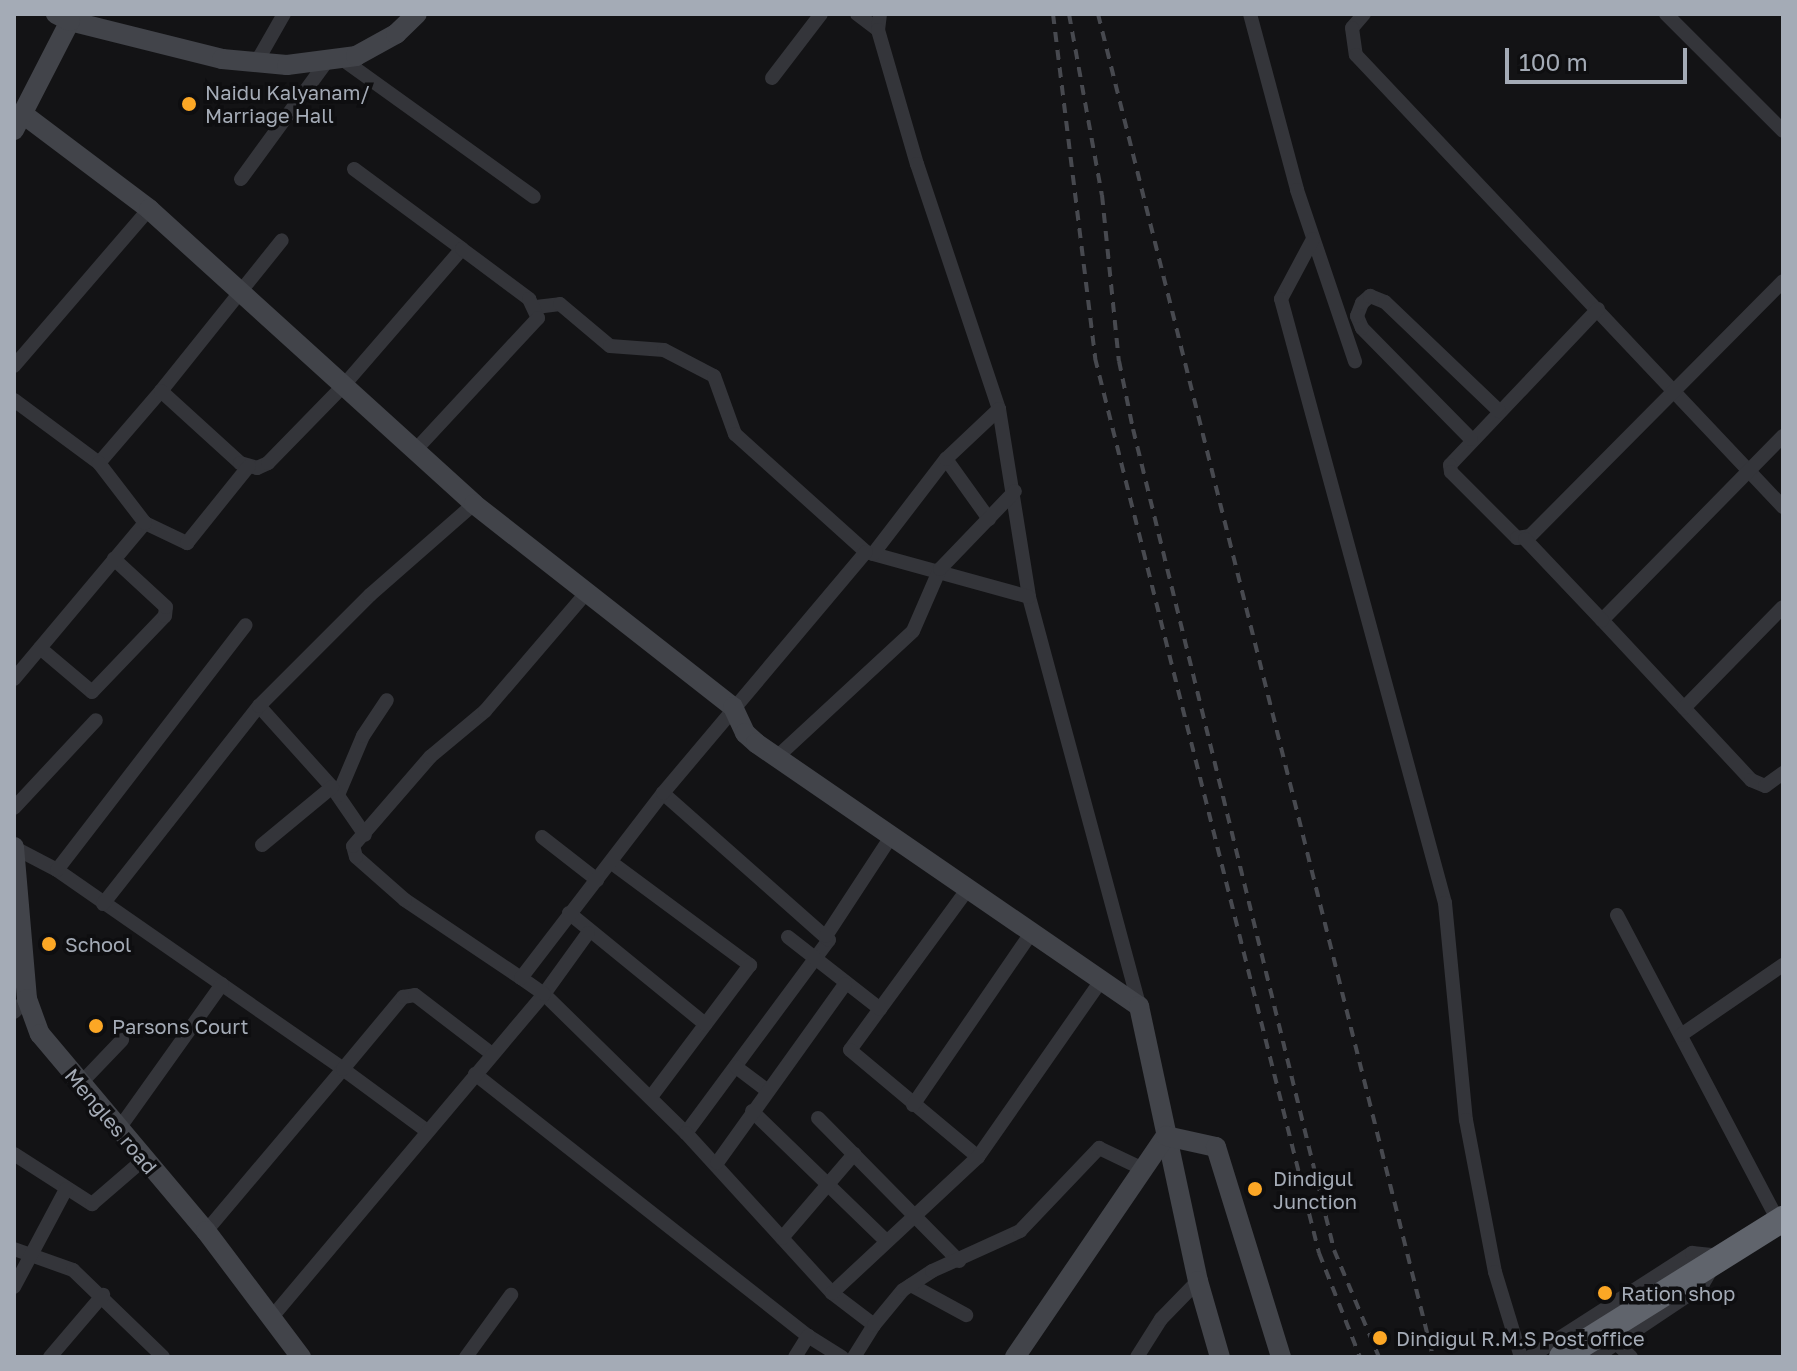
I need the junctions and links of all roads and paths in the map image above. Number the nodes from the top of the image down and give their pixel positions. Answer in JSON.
{"nodes":[{"id":1,"x":284,"y":14,"type":"edge"},
{"id":2,"x":417,"y":14,"type":"edge"},
{"id":3,"x":821,"y":14,"type":"edge"},
{"id":4,"x":857,"y":14,"type":"edge"},
{"id":5,"x":880,"y":14,"type":"edge"},
{"id":6,"x":1364,"y":14,"type":"edge"},
{"id":7,"x":1666,"y":14,"type":"edge"},
{"id":8,"x":63,"y":18,"type":"edge"},
{"id":9,"x":1254,"y":18,"type":"edge"},
{"id":10,"x":878,"y":30,"type":"junction"},
{"id":11,"x":334,"y":61,"type":"junction"},
{"id":12,"x":256,"y":63,"type":"junction"},
{"id":13,"x":772,"y":78,"type":"dead end"},
{"id":14,"x":18,"y":122,"type":"edge"},
{"id":15,"x":1783,"y":131,"type":"edge"},
{"id":16,"x":354,"y":169,"type":"dead end"},
{"id":17,"x":241,"y":179,"type":"dead end"},
{"id":18,"x":534,"y":197,"type":"dead end"},
{"id":19,"x":149,"y":209,"type":"junction"},
{"id":20,"x":1313,"y":239,"type":"junction"},
{"id":21,"x":282,"y":240,"type":"dead end"},
{"id":22,"x":462,"y":249,"type":"junction"},
{"id":23,"x":1783,"y":281,"type":"edge"},
{"id":24,"x":242,"y":292,"type":"junction"},
{"id":25,"x":536,"y":307,"type":"junction"},
{"id":26,"x":1598,"y":309,"type":"junction"},
{"id":27,"x":1355,"y":361,"type":"dead end"},
{"id":28,"x":14,"y":366,"type":"edge"},
{"id":29,"x":344,"y":385,"type":"junction"},
{"id":30,"x":161,"y":391,"type":"junction"},
{"id":31,"x":1674,"y":391,"type":"junction"},
{"id":32,"x":14,"y":400,"type":"edge"},
{"id":33,"x":999,"y":409,"type":"junction"},
{"id":34,"x":1499,"y":411,"type":"junction"},
{"id":35,"x":1783,"y":436,"type":"edge"},
{"id":36,"x":1471,"y":439,"type":"junction"},
{"id":37,"x":417,"y":448,"type":"junction"},
{"id":38,"x":946,"y":459,"type":"junction"},
{"id":39,"x":99,"y":463,"type":"junction"},
{"id":40,"x":249,"y":466,"type":"junction"},
{"id":41,"x":1747,"y":470,"type":"junction"},
{"id":42,"x":1015,"y":491,"type":"junction"},
{"id":43,"x":474,"y":504,"type":"junction"},
{"id":44,"x":1783,"y":507,"type":"edge"},
{"id":45,"x":989,"y":519,"type":"junction"},
{"id":46,"x":145,"y":523,"type":"junction"},
{"id":47,"x":1525,"y":539,"type":"junction"},
{"id":48,"x":870,"y":553,"type":"junction"},
{"id":49,"x":114,"y":559,"type":"junction"},
{"id":50,"x":940,"y":569,"type":"junction"},
{"id":51,"x":588,"y":591,"type":"junction"},
{"id":52,"x":1029,"y":597,"type":"junction"},
{"id":53,"x":1783,"y":607,"type":"edge"},
{"id":54,"x":1602,"y":620,"type":"junction"},
{"id":55,"x":246,"y":625,"type":"dead end"},
{"id":56,"x":40,"y":648,"type":"junction"},
{"id":57,"x":14,"y":679,"type":"edge"},
{"id":58,"x":387,"y":700,"type":"dead end"},
{"id":59,"x":259,"y":706,"type":"junction"},
{"id":60,"x":733,"y":707,"type":"junction"},
{"id":61,"x":1684,"y":708,"type":"junction"},
{"id":62,"x":96,"y":720,"type":"dead end"},
{"id":63,"x":777,"y":757,"type":"junction"},
{"id":64,"x":1783,"y":773,"type":"edge"},
{"id":65,"x":335,"y":791,"type":"junction"},
{"id":66,"x":663,"y":793,"type":"junction"},
{"id":67,"x":14,"y":808,"type":"edge"},
{"id":68,"x":365,"y":835,"type":"junction"},
{"id":69,"x":892,"y":835,"type":"junction"},
{"id":70,"x":542,"y":837,"type":"dead end"},
{"id":71,"x":262,"y":845,"type":"dead end"},
{"id":72,"x":14,"y":848,"type":"edge"},
{"id":73,"x":612,"y":863,"type":"junction"},
{"id":74,"x":57,"y":870,"type":"junction"},
{"id":75,"x":597,"y":880,"type":"junction"},
{"id":76,"x":967,"y":890,"type":"junction"},
{"id":77,"x":103,"y":904,"type":"junction"},
{"id":78,"x":569,"y":913,"type":"junction"},
{"id":79,"x":1617,"y":915,"type":"dead end"},
{"id":80,"x":18,"y":923,"type":"edge"},
{"id":81,"x":588,"y":933,"type":"junction"},
{"id":82,"x":1030,"y":935,"type":"junction"},
{"id":83,"x":826,"y":936,"type":"junction"},
{"id":84,"x":788,"y":937,"type":"dead end"},
{"id":85,"x":814,"y":960,"type":"junction"},
{"id":86,"x":1783,"y":965,"type":"edge"},
{"id":87,"x":521,"y":978,"type":"junction"},
{"id":88,"x":1103,"y":978,"type":"junction"},
{"id":89,"x":222,"y":984,"type":"junction"},
{"id":90,"x":845,"y":984,"type":"junction"},
{"id":91,"x":544,"y":994,"type":"junction"},
{"id":92,"x":20,"y":1005,"type":"edge"},
{"id":93,"x":1139,"y":1006,"type":"junction"},
{"id":94,"x":880,"y":1009,"type":"junction"},
{"id":95,"x":705,"y":1024,"type":"junction"},
{"id":96,"x":1681,"y":1035,"type":"junction"},
{"id":97,"x":122,"y":1040,"type":"dead end"},
{"id":98,"x":492,"y":1054,"type":"junction"},
{"id":99,"x":736,"y":1067,"type":"junction"},
{"id":100,"x":343,"y":1069,"type":"junction"},
{"id":101,"x":475,"y":1074,"type":"junction"},
{"id":102,"x":80,"y":1084,"type":"junction"},
{"id":103,"x":768,"y":1091,"type":"junction"},
{"id":104,"x":651,"y":1097,"type":"junction"},
{"id":105,"x":913,"y":1105,"type":"junction"},
{"id":106,"x":752,"y":1111,"type":"junction"},
{"id":107,"x":818,"y":1118,"type":"dead end"},
{"id":108,"x":118,"y":1130,"type":"junction"},
{"id":109,"x":427,"y":1131,"type":"junction"},
{"id":110,"x":686,"y":1133,"type":"junction"},
{"id":111,"x":1166,"y":1136,"type":"junction"},
{"id":112,"x":14,"y":1154,"type":"edge"},
{"id":113,"x":854,"y":1154,"type":"junction"},
{"id":114,"x":978,"y":1157,"type":"junction"},
{"id":115,"x":143,"y":1160,"type":"junction"},
{"id":116,"x":717,"y":1163,"type":"junction"},
{"id":117,"x":1143,"y":1169,"type":"junction"},
{"id":118,"x":827,"y":1184,"type":"junction"},
{"id":119,"x":66,"y":1189,"type":"junction"},
{"id":120,"x":915,"y":1214,"type":"junction"},
{"id":121,"x":1781,"y":1221,"type":"edge"},
{"id":122,"x":206,"y":1231,"type":"junction"},
{"id":123,"x":782,"y":1238,"type":"junction"},
{"id":124,"x":886,"y":1241,"type":"junction"},
{"id":125,"x":14,"y":1249,"type":"edge"},
{"id":126,"x":1719,"y":1256,"type":"junction"},
{"id":127,"x":31,"y":1257,"type":"junction"},
{"id":128,"x":959,"y":1261,"type":"junction"},
{"id":129,"x":1198,"y":1281,"type":"junction"},
{"id":130,"x":911,"y":1285,"type":"junction"},
{"id":131,"x":14,"y":1287,"type":"edge"},
{"id":132,"x":832,"y":1293,"type":"junction"},
{"id":133,"x":103,"y":1295,"type":"junction"},
{"id":134,"x":511,"y":1295,"type":"dead end"},
{"id":135,"x":966,"y":1315,"type":"dead end"},
{"id":136,"x":272,"y":1317,"type":"junction"},
{"id":137,"x":874,"y":1325,"type":"junction"},
{"id":138,"x":808,"y":1336,"type":"junction"},
{"id":139,"x":1617,"y":1344,"type":"junction"},
{"id":140,"x":50,"y":1357,"type":"edge"},
{"id":141,"x":163,"y":1357,"type":"edge"},
{"id":142,"x":301,"y":1357,"type":"edge"},
{"id":143,"x":466,"y":1357,"type":"edge"},
{"id":144,"x":795,"y":1357,"type":"edge"},
{"id":145,"x":842,"y":1357,"type":"edge"},
{"id":146,"x":854,"y":1357,"type":"edge"},
{"id":147,"x":1015,"y":1357,"type":"edge"},
{"id":148,"x":1137,"y":1357,"type":"edge"},
{"id":149,"x":1220,"y":1357,"type":"edge"},
{"id":150,"x":1281,"y":1357,"type":"edge"},
{"id":151,"x":1521,"y":1357,"type":"edge"},
{"id":152,"x":1530,"y":1357,"type":"edge"},
{"id":153,"x":1562,"y":1357,"type":"edge"},
{"id":154,"x":1596,"y":1357,"type":"edge"},
{"id":155,"x":1631,"y":1357,"type":"edge"}],
"edges":[{"from":1,"to":12,"type":"street"},
{"from":2,"to":11,"type":"main road"},
{"from":3,"to":13,"type":"street"},
{"from":4,"to":10,"type":"street"},
{"from":5,"to":10,"type":"street"},
{"from":6,"to":26,"type":"street"},
{"from":7,"to":15,"type":"street"},
{"from":8,"to":12,"type":"main road"},
{"from":8,"to":14,"type":"main road"},
{"from":9,"to":20,"type":"street"},
{"from":10,"to":33,"type":"street"},
{"from":11,"to":12,"type":"main road"},
{"from":11,"to":17,"type":"street"},
{"from":11,"to":18,"type":"street"},
{"from":14,"to":19,"type":"main road"},
{"from":16,"to":22,"type":"street"},
{"from":19,"to":24,"type":"main road"},
{"from":19,"to":28,"type":"street"},
{"from":20,"to":27,"type":"street"},
{"from":20,"to":151,"type":"street"},
{"from":21,"to":24,"type":"street"},
{"from":22,"to":25,"type":"street"},
{"from":22,"to":29,"type":"street"},
{"from":23,"to":31,"type":"street"},
{"from":24,"to":29,"type":"main road"},
{"from":24,"to":30,"type":"street"},
{"from":25,"to":37,"type":"street"},
{"from":25,"to":48,"type":"street"},
{"from":26,"to":31,"type":"street"},
{"from":26,"to":34,"type":"street"},
{"from":29,"to":37,"type":"main road"},
{"from":29,"to":40,"type":"street"},
{"from":30,"to":39,"type":"street"},
{"from":30,"to":40,"type":"street"},
{"from":31,"to":41,"type":"street"},
{"from":31,"to":47,"type":"street"},
{"from":32,"to":39,"type":"street"},
{"from":33,"to":38,"type":"street"},
{"from":33,"to":42,"type":"street"},
{"from":34,"to":36,"type":"street"},
{"from":34,"to":36,"type":"street"},
{"from":35,"to":41,"type":"street"},
{"from":36,"to":47,"type":"street"},
{"from":37,"to":43,"type":"main road"},
{"from":38,"to":45,"type":"street"},
{"from":38,"to":48,"type":"street"},
{"from":39,"to":46,"type":"street"},
{"from":40,"to":46,"type":"street"},
{"from":41,"to":44,"type":"street"},
{"from":41,"to":54,"type":"street"},
{"from":42,"to":45,"type":"street"},
{"from":42,"to":52,"type":"street"},
{"from":43,"to":51,"type":"main road"},
{"from":43,"to":59,"type":"street"},
{"from":45,"to":50,"type":"street"},
{"from":46,"to":49,"type":"street"},
{"from":47,"to":54,"type":"street"},
{"from":48,"to":50,"type":"street"},
{"from":48,"to":60,"type":"street"},
{"from":49,"to":56,"type":"street"},
{"from":49,"to":56,"type":"street"},
{"from":50,"to":52,"type":"street"},
{"from":50,"to":63,"type":"street"},
{"from":51,"to":60,"type":"main road"},
{"from":51,"to":68,"type":"street"},
{"from":52,"to":93,"type":"street"},
{"from":53,"to":61,"type":"street"},
{"from":54,"to":61,"type":"street"},
{"from":55,"to":74,"type":"street"},
{"from":56,"to":57,"type":"street"},
{"from":58,"to":65,"type":"street"},
{"from":59,"to":65,"type":"street"},
{"from":59,"to":77,"type":"street"},
{"from":60,"to":63,"type":"main road"},
{"from":60,"to":66,"type":"street"},
{"from":61,"to":64,"type":"street"},
{"from":62,"to":67,"type":"street"},
{"from":63,"to":69,"type":"main road"},
{"from":65,"to":68,"type":"street"},
{"from":65,"to":71,"type":"street"},
{"from":66,"to":73,"type":"street"},
{"from":66,"to":83,"type":"street"},
{"from":68,"to":87,"type":"street"},
{"from":69,"to":76,"type":"main road"},
{"from":69,"to":83,"type":"street"},
{"from":70,"to":75,"type":"street"},
{"from":72,"to":74,"type":"street"},
{"from":72,"to":80,"type":"main road","name":"Mengles road"},
{"from":73,"to":75,"type":"street"},
{"from":73,"to":95,"type":"street"},
{"from":74,"to":77,"type":"street"},
{"from":75,"to":78,"type":"street"},
{"from":76,"to":82,"type":"main road"},
{"from":76,"to":94,"type":"street"},
{"from":77,"to":89,"type":"street"},
{"from":78,"to":81,"type":"street"},
{"from":78,"to":87,"type":"street"},
{"from":79,"to":96,"type":"street"},
{"from":80,"to":92,"type":"main road","name":"Mengles road"},
{"from":81,"to":91,"type":"street"},
{"from":81,"to":95,"type":"street"},
{"from":82,"to":88,"type":"main road"},
{"from":82,"to":105,"type":"street"},
{"from":83,"to":85,"type":"street"},
{"from":84,"to":85,"type":"street"},
{"from":85,"to":90,"type":"street"},
{"from":85,"to":99,"type":"street"},
{"from":86,"to":96,"type":"street"},
{"from":87,"to":91,"type":"street"},
{"from":88,"to":93,"type":"main road"},
{"from":88,"to":114,"type":"street"},
{"from":89,"to":100,"type":"street"},
{"from":89,"to":108,"type":"street"},
{"from":90,"to":94,"type":"street"},
{"from":90,"to":103,"type":"street"},
{"from":91,"to":98,"type":"street"},
{"from":91,"to":104,"type":"street"},
{"from":92,"to":102,"type":"main road","name":"Mengles road"},
{"from":93,"to":111,"type":"main road"},
{"from":94,"to":105,"type":"street"},
{"from":95,"to":104,"type":"street"},
{"from":96,"to":121,"type":"street"},
{"from":97,"to":102,"type":"street"},
{"from":98,"to":100,"type":"street"},
{"from":98,"to":101,"type":"street"},
{"from":99,"to":103,"type":"street"},
{"from":99,"to":110,"type":"street"},
{"from":100,"to":109,"type":"street"},
{"from":100,"to":122,"type":"street"},
{"from":101,"to":109,"type":"street"},
{"from":101,"to":138,"type":"street"},
{"from":102,"to":108,"type":"main road","name":"Mengles road"},
{"from":103,"to":106,"type":"street"},
{"from":104,"to":110,"type":"street"},
{"from":105,"to":114,"type":"street"},
{"from":106,"to":116,"type":"street"},
{"from":106,"to":118,"type":"street"},
{"from":107,"to":113,"type":"street"},
{"from":108,"to":115,"type":"main road","name":"Mengles road"},
{"from":109,"to":136,"type":"street"},
{"from":110,"to":116,"type":"street"},
{"from":111,"to":117,"type":"main road"},
{"from":111,"to":129,"type":"main road"},
{"from":111,"to":150,"type":"main road"},
{"from":112,"to":119,"type":"street"},
{"from":113,"to":118,"type":"street"},
{"from":113,"to":120,"type":"street"},
{"from":114,"to":120,"type":"street"},
{"from":115,"to":119,"type":"street"},
{"from":115,"to":122,"type":"main road","name":"Mengles road"},
{"from":116,"to":123,"type":"street"},
{"from":117,"to":128,"type":"street"},
{"from":117,"to":147,"type":"main road"},
{"from":118,"to":123,"type":"street"},
{"from":118,"to":124,"type":"street"},
{"from":119,"to":127,"type":"street"},
{"from":120,"to":124,"type":"street"},
{"from":120,"to":128,"type":"street"},
{"from":121,"to":126,"type":"highway"},
{"from":122,"to":136,"type":"main road","name":"Mengles road"},
{"from":123,"to":132,"type":"street"},
{"from":124,"to":132,"type":"street"},
{"from":125,"to":127,"type":"street"},
{"from":126,"to":139,"type":"street"},
{"from":126,"to":152,"type":"street"},
{"from":126,"to":153,"type":"highway"},
{"from":127,"to":131,"type":"street"},
{"from":127,"to":133,"type":"street"},
{"from":128,"to":130,"type":"street"},
{"from":129,"to":148,"type":"street"},
{"from":129,"to":149,"type":"main road"},
{"from":130,"to":135,"type":"street"},
{"from":130,"to":137,"type":"street"},
{"from":132,"to":137,"type":"street"},
{"from":133,"to":140,"type":"street"},
{"from":133,"to":141,"type":"street"},
{"from":134,"to":143,"type":"street"},
{"from":136,"to":142,"type":"main road","name":"Mengles road"},
{"from":137,"to":146,"type":"street"},
{"from":138,"to":144,"type":"street"},
{"from":138,"to":145,"type":"street"},
{"from":139,"to":154,"type":"street"},
{"from":139,"to":155,"type":"street"}]}
